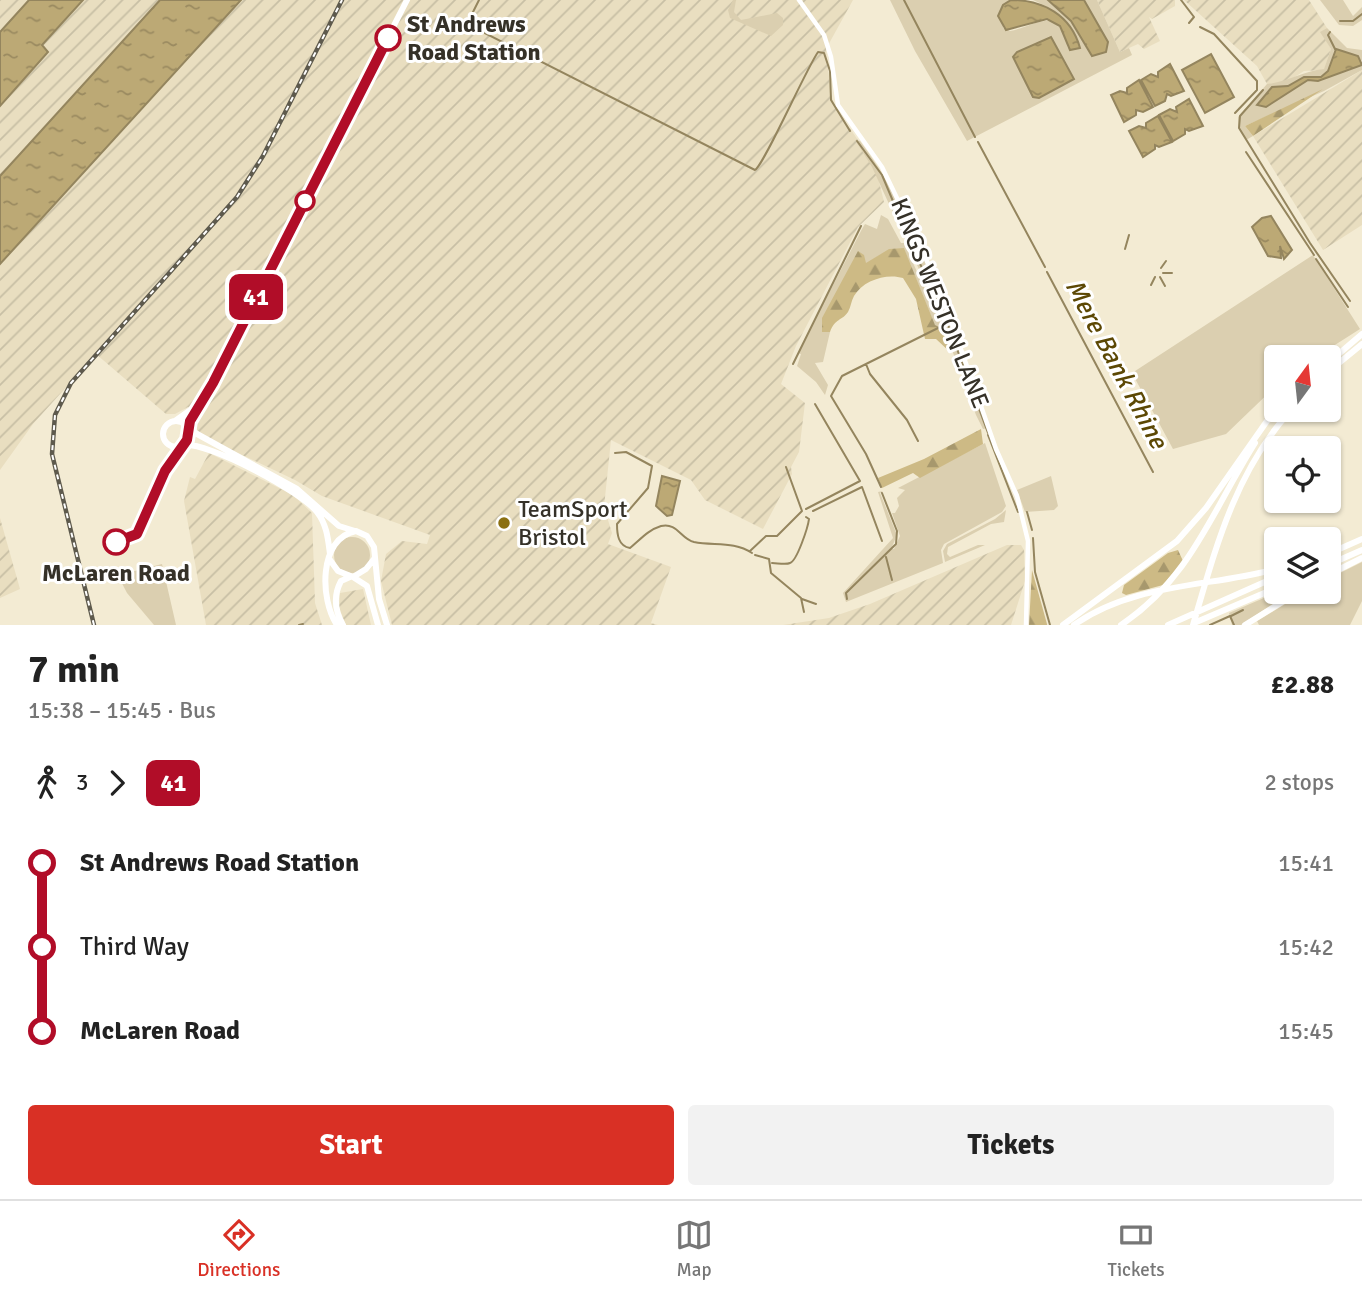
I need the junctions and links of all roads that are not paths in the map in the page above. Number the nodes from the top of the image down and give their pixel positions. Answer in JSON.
{"nodes":[{"id":1,"x":407,"y":0,"type":"edge"},
{"id":2,"x":799,"y":0,"type":"edge"},
{"id":3,"x":1362,"y":334,"type":"edge"},
{"id":4,"x":1362,"y":344,"type":"edge"},
{"id":5,"x":1341,"y":352,"type":"edge"},
{"id":6,"x":1341,"y":361,"type":"edge"},
{"id":7,"x":199,"y":404,"type":"junction"},
{"id":8,"x":174,"y":421,"type":"junction"},
{"id":9,"x":1269,"y":422,"type":"edge"},
{"id":10,"x":1271,"y":422,"type":"edge"},
{"id":11,"x":1282,"y":422,"type":"edge"},
{"id":12,"x":188,"y":429,"type":"junction"},
{"id":13,"x":183,"y":445,"type":"junction"},
{"id":14,"x":356,"y":531,"type":"junction"},
{"id":15,"x":1362,"y":539,"type":"edge"},
{"id":16,"x":1341,"y":548,"type":"edge"},
{"id":17,"x":1362,"y":550,"type":"edge"},
{"id":18,"x":330,"y":557,"type":"junction"},
{"id":19,"x":375,"y":557,"type":"junction"},
{"id":20,"x":1362,"y":558,"type":"edge"},
{"id":21,"x":1341,"y":559,"type":"edge"},
{"id":22,"x":1341,"y":568,"type":"edge"},
{"id":23,"x":1264,"y":572,"type":"edge"},
{"id":24,"x":353,"y":577,"type":"junction"},
{"id":25,"x":1264,"y":582,"type":"edge"},
{"id":26,"x":1264,"y":593,"type":"edge"},
{"id":27,"x":1276,"y":604,"type":"edge"},
{"id":28,"x":337,"y":625,"type":"edge"},
{"id":29,"x":343,"y":625,"type":"edge"},
{"id":30,"x":378,"y":625,"type":"edge"},
{"id":31,"x":387,"y":625,"type":"edge"},
{"id":32,"x":1026,"y":625,"type":"edge"},
{"id":33,"x":1063,"y":625,"type":"edge"},
{"id":34,"x":1074,"y":625,"type":"edge"},
{"id":35,"x":1121,"y":625,"type":"edge"},
{"id":36,"x":1168,"y":625,"type":"edge"},
{"id":37,"x":1192,"y":625,"type":"edge"},
{"id":38,"x":1245,"y":625,"type":"edge"}],
"edges":[{"from":1,"to":7,"type":"highway"},
{"from":2,"to":32,"type":"street","name":"KINGS WESTON LANE"},
{"from":3,"to":5,"type":"highway"},
{"from":4,"to":6,"type":"highway"},
{"from":7,"to":8,"type":"highway"},
{"from":7,"to":12,"type":"highway"},
{"from":8,"to":12,"type":"highway"},
{"from":8,"to":13,"type":"highway"},
{"from":9,"to":33,"type":"highway"},
{"from":10,"to":35,"type":"highway"},
{"from":11,"to":37,"type":"highway"},
{"from":12,"to":13,"type":"highway"},
{"from":12,"to":14,"type":"highway"},
{"from":13,"to":18,"type":"highway"},
{"from":14,"to":18,"type":"highway"},
{"from":14,"to":19,"type":"highway"},
{"from":15,"to":16,"type":"highway"},
{"from":17,"to":21,"type":"highway"},
{"from":18,"to":24,"type":"highway"},
{"from":18,"to":28,"type":"highway"},
{"from":19,"to":24,"type":"highway"},
{"from":19,"to":31,"type":"highway"},
{"from":20,"to":22,"type":"highway"},
{"from":23,"to":34,"type":"highway"},
{"from":24,"to":29,"type":"highway"},
{"from":24,"to":30,"type":"highway"},
{"from":25,"to":36,"type":"highway"},
{"from":26,"to":37,"type":"highway"},
{"from":27,"to":38,"type":"highway"}]}
